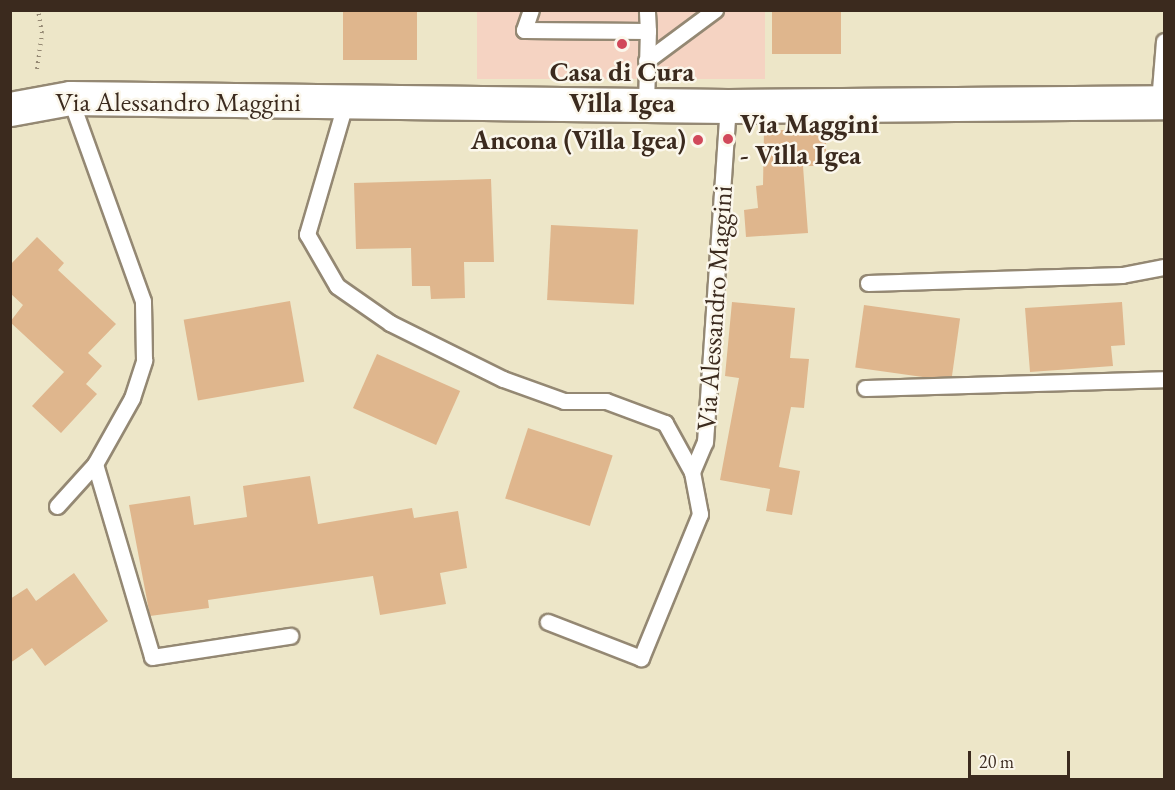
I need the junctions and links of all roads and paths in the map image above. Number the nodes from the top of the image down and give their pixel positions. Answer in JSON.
{"nodes":[{"id":1,"x":38,"y":10,"type":"edge"},
{"id":2,"x":519,"y":10,"type":"edge"},
{"id":3,"x":531,"y":10,"type":"edge"},
{"id":4,"x":647,"y":10,"type":"edge"},
{"id":5,"x":715,"y":10,"type":"edge"},
{"id":6,"x":524,"y":30,"type":"junction"},
{"id":7,"x":648,"y":31,"type":"junction"},
{"id":8,"x":1164,"y":41,"type":"edge"},
{"id":9,"x":646,"y":61,"type":"junction"},
{"id":10,"x":57,"y":100,"type":"junction"},
{"id":11,"x":346,"y":101,"type":"junction"},
{"id":12,"x":1162,"y":102,"type":"edge"},
{"id":13,"x":646,"y":105,"type":"junction"},
{"id":14,"x":728,"y":106,"type":"junction"},
{"id":15,"x":10,"y":109,"type":"edge"},
{"id":16,"x":1164,"y":267,"type":"edge"},
{"id":17,"x":868,"y":283,"type":"dead end"},
{"id":18,"x":1164,"y":379,"type":"edge"},
{"id":19,"x":865,"y":388,"type":"dead end"},
{"id":20,"x":95,"y":464,"type":"junction"},
{"id":21,"x":692,"y":472,"type":"junction"},
{"id":22,"x":57,"y":506,"type":"dead end"},
{"id":23,"x":548,"y":622,"type":"dead end"},
{"id":24,"x":290,"y":636,"type":"dead end"}],
"edges":[{"from":1,"to":10,"type":"path"},
{"from":2,"to":6,"type":"lane"},
{"from":3,"to":6,"type":"lane"},
{"from":4,"to":7,"type":"lane"},
{"from":5,"to":9,"type":"lane"},
{"from":6,"to":7,"type":"lane"},
{"from":7,"to":9,"type":"lane"},
{"from":8,"to":12,"type":"lane","name":"Via Alessandro Maggini"},
{"from":9,"to":13,"type":"lane"},
{"from":10,"to":11,"type":"main road","name":"Via Alessandro Maggini"},
{"from":10,"to":15,"type":"main road","name":"Via Alessandro Maggini"},
{"from":10,"to":20,"type":"lane"},
{"from":11,"to":13,"type":"main road","name":"Via Alessandro Maggini"},
{"from":11,"to":21,"type":"lane","name":"Via Alessandro Maggini"},
{"from":12,"to":14,"type":"main road","name":"Via Alessandro Maggini"},
{"from":13,"to":14,"type":"main road","name":"Via Alessandro Maggini"},
{"from":14,"to":21,"type":"lane","name":"Via Alessandro Maggini"},
{"from":16,"to":17,"type":"lane"},
{"from":18,"to":19,"type":"lane"},
{"from":20,"to":22,"type":"lane"},
{"from":20,"to":24,"type":"lane"},
{"from":21,"to":23,"type":"lane","name":"Via Alessandro Maggini"}]}
